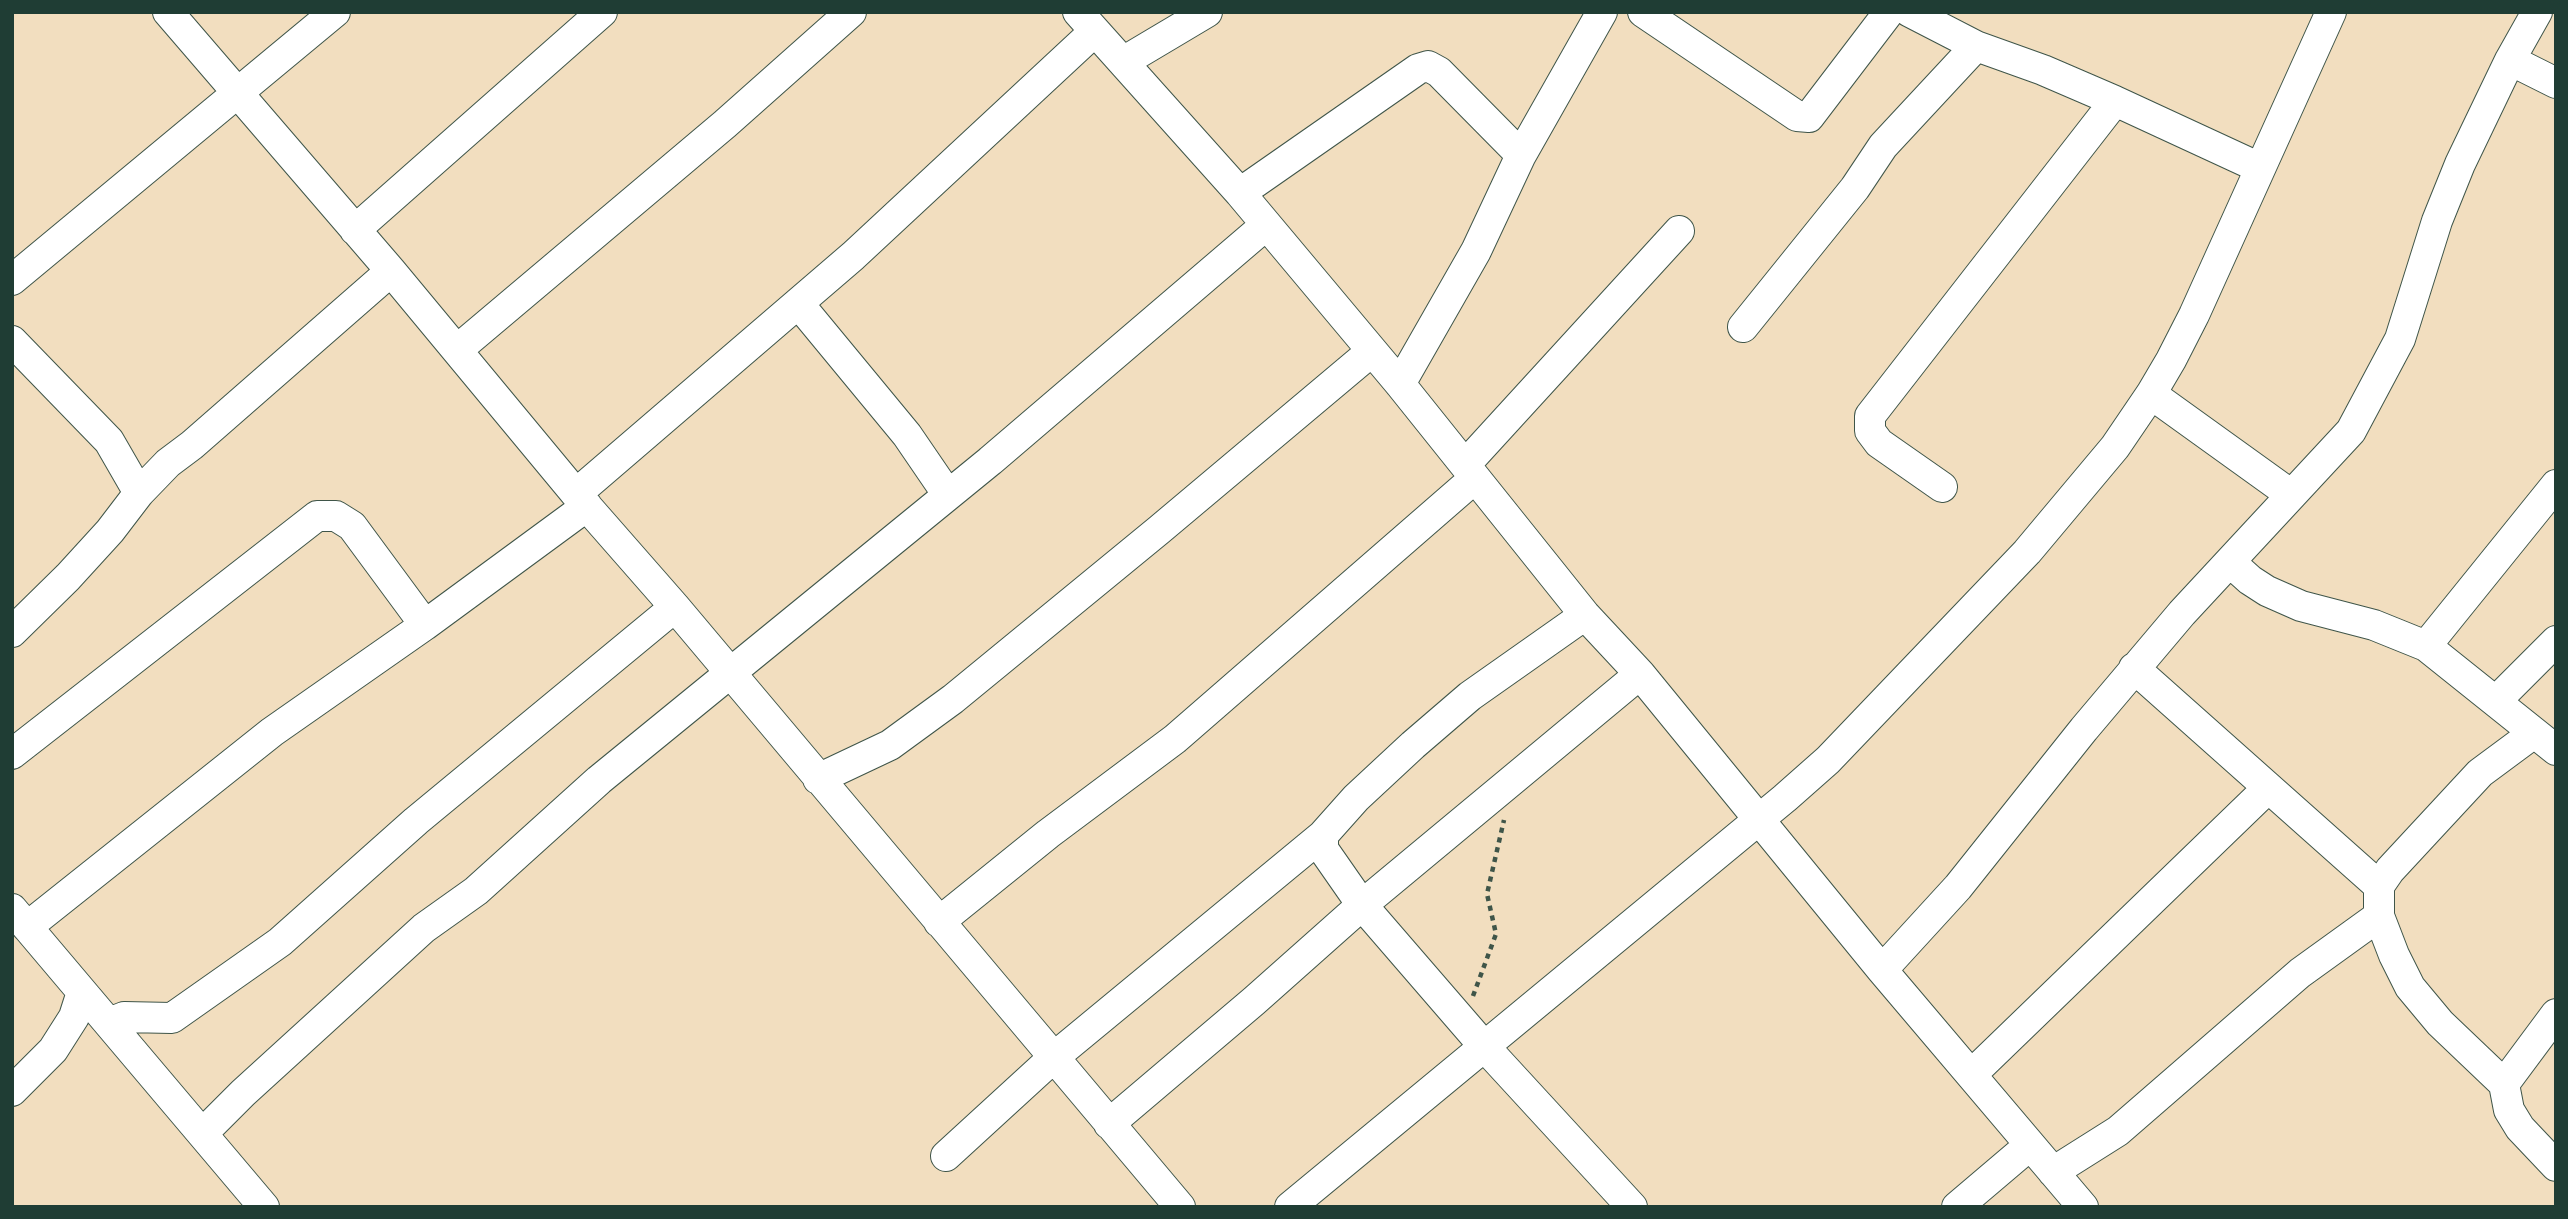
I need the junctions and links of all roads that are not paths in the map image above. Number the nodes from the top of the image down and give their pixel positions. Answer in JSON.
{"nodes":[{"id":1,"x":168,"y":12,"type":"edge"},
{"id":2,"x":335,"y":12,"type":"edge"},
{"id":3,"x":602,"y":12,"type":"edge"},
{"id":4,"x":851,"y":12,"type":"edge"},
{"id":5,"x":1207,"y":12,"type":"edge"},
{"id":6,"x":1602,"y":12,"type":"edge"},
{"id":7,"x":1643,"y":12,"type":"edge"},
{"id":8,"x":1889,"y":12,"type":"edge"},
{"id":9,"x":1910,"y":12,"type":"edge"},
{"id":10,"x":2331,"y":12,"type":"edge"},
{"id":11,"x":2537,"y":12,"type":"edge"},
{"id":12,"x":1086,"y":22,"type":"edge"},
{"id":13,"x":1976,"y":46,"type":"junction"},
{"id":14,"x":2510,"y":60,"type":"junction"},
{"id":15,"x":1123,"y":62,"type":"junction"},
{"id":16,"x":2556,"y":83,"type":"edge"},
{"id":17,"x":237,"y":92,"type":"junction"},
{"id":18,"x":2115,"y":101,"type":"junction"},
{"id":19,"x":1521,"y":155,"type":"junction"},
{"id":20,"x":2260,"y":168,"type":"junction"},
{"id":21,"x":1240,"y":193,"type":"junction"},
{"id":22,"x":1266,"y":225,"type":"junction"},
{"id":23,"x":355,"y":230,"type":"junction"},
{"id":24,"x":1679,"y":231,"type":"dead end"},
{"id":25,"x":391,"y":271,"type":"junction"},
{"id":26,"x":12,"y":280,"type":"edge"},
{"id":27,"x":798,"y":303,"type":"junction"},
{"id":28,"x":1743,"y":327,"type":"dead end"},
{"id":29,"x":12,"y":341,"type":"edge"},
{"id":30,"x":457,"y":350,"type":"junction"},
{"id":31,"x":1372,"y":351,"type":"junction"},
{"id":32,"x":1400,"y":384,"type":"junction"},
{"id":33,"x":2151,"y":394,"type":"junction"},
{"id":34,"x":1470,"y":472,"type":"junction"},
{"id":35,"x":2556,"y":485,"type":"edge"},
{"id":36,"x":1942,"y":487,"type":"dead end"},
{"id":37,"x":139,"y":493,"type":"junction"},
{"id":38,"x":2290,"y":494,"type":"junction"},
{"id":39,"x":948,"y":495,"type":"junction"},
{"id":40,"x":581,"y":500,"type":"junction"},
{"id":41,"x":2230,"y":562,"type":"junction"},
{"id":42,"x":675,"y":607,"type":"junction"},
{"id":43,"x":1585,"y":615,"type":"junction"},
{"id":44,"x":425,"y":625,"type":"junction"},
{"id":45,"x":12,"y":632,"type":"edge"},
{"id":46,"x":2556,"y":642,"type":"edge"},
{"id":47,"x":2426,"y":646,"type":"junction"},
{"id":48,"x":2134,"y":668,"type":"junction"},
{"id":49,"x":730,"y":674,"type":"junction"},
{"id":50,"x":1640,"y":674,"type":"junction"},
{"id":51,"x":2496,"y":701,"type":"junction"},
{"id":52,"x":2545,"y":741,"type":"edge"},
{"id":53,"x":12,"y":754,"type":"edge"},
{"id":54,"x":818,"y":779,"type":"junction"},
{"id":55,"x":2268,"y":788,"type":"junction"},
{"id":56,"x":1759,"y":820,"type":"junction"},
{"id":57,"x":1323,"y":835,"type":"junction"},
{"id":58,"x":2379,"y":887,"type":"junction"},
{"id":59,"x":1362,"y":905,"type":"junction"},
{"id":60,"x":2379,"y":916,"type":"junction"},
{"id":61,"x":20,"y":918,"type":"edge"},
{"id":62,"x":939,"y":922,"type":"junction"},
{"id":63,"x":1882,"y":971,"type":"junction"},
{"id":64,"x":82,"y":992,"type":"junction"},
{"id":65,"x":2556,"y":1014,"type":"edge"},
{"id":66,"x":109,"y":1023,"type":"junction"},
{"id":67,"x":1483,"y":1045,"type":"junction"},
{"id":68,"x":1054,"y":1058,"type":"junction"},
{"id":69,"x":1971,"y":1075,"type":"junction"},
{"id":70,"x":2504,"y":1084,"type":"junction"},
{"id":71,"x":12,"y":1091,"type":"edge"},
{"id":72,"x":1109,"y":1124,"type":"junction"},
{"id":73,"x":203,"y":1133,"type":"junction"},
{"id":74,"x":2031,"y":1145,"type":"junction"},
{"id":75,"x":946,"y":1156,"type":"dead end"},
{"id":76,"x":2556,"y":1166,"type":"edge"},
{"id":77,"x":2053,"y":1172,"type":"junction"},
{"id":78,"x":264,"y":1207,"type":"edge"},
{"id":79,"x":1180,"y":1207,"type":"edge"},
{"id":80,"x":1290,"y":1207,"type":"edge"},
{"id":81,"x":1632,"y":1207,"type":"edge"},
{"id":82,"x":1957,"y":1207,"type":"edge"},
{"id":83,"x":2083,"y":1207,"type":"edge"}],
"edges":[{"from":1,"to":17,"type":"street"},
{"from":2,"to":17,"type":"street"},
{"from":3,"to":23,"type":"street"},
{"from":4,"to":30,"type":"street"},
{"from":5,"to":15,"type":"street"},
{"from":6,"to":19,"type":"street"},
{"from":7,"to":8,"type":"street"},
{"from":9,"to":13,"type":"street"},
{"from":10,"to":20,"type":"street"},
{"from":11,"to":14,"type":"street"},
{"from":12,"to":15,"type":"street"},
{"from":12,"to":27,"type":"street"},
{"from":13,"to":18,"type":"street"},
{"from":13,"to":28,"type":"street"},
{"from":14,"to":16,"type":"street"},
{"from":14,"to":38,"type":"street"},
{"from":15,"to":21,"type":"street"},
{"from":17,"to":23,"type":"street"},
{"from":17,"to":26,"type":"street"},
{"from":18,"to":20,"type":"street"},
{"from":18,"to":36,"type":"street"},
{"from":19,"to":21,"type":"street"},
{"from":19,"to":32,"type":"street"},
{"from":20,"to":33,"type":"street"},
{"from":21,"to":22,"type":"street"},
{"from":22,"to":31,"type":"street"},
{"from":22,"to":39,"type":"street"},
{"from":23,"to":25,"type":"street"},
{"from":24,"to":34,"type":"street"},
{"from":25,"to":30,"type":"street"},
{"from":25,"to":37,"type":"street"},
{"from":27,"to":39,"type":"street"},
{"from":27,"to":40,"type":"street"},
{"from":29,"to":37,"type":"street"},
{"from":30,"to":40,"type":"street"},
{"from":31,"to":32,"type":"street"},
{"from":31,"to":54,"type":"street"},
{"from":32,"to":34,"type":"street"},
{"from":33,"to":38,"type":"street"},
{"from":33,"to":56,"type":"street"},
{"from":34,"to":43,"type":"street"},
{"from":34,"to":62,"type":"street"},
{"from":35,"to":47,"type":"street"},
{"from":37,"to":45,"type":"street"},
{"from":38,"to":41,"type":"street"},
{"from":39,"to":49,"type":"street"},
{"from":40,"to":42,"type":"street"},
{"from":40,"to":44,"type":"street"},
{"from":41,"to":47,"type":"street"},
{"from":41,"to":48,"type":"street"},
{"from":42,"to":49,"type":"street"},
{"from":42,"to":66,"type":"street"},
{"from":43,"to":50,"type":"street"},
{"from":43,"to":57,"type":"street"},
{"from":44,"to":53,"type":"street"},
{"from":44,"to":61,"type":"street"},
{"from":46,"to":51,"type":"street"},
{"from":47,"to":51,"type":"street"},
{"from":48,"to":55,"type":"street"},
{"from":48,"to":63,"type":"street"},
{"from":49,"to":54,"type":"street"},
{"from":49,"to":73,"type":"street"},
{"from":50,"to":56,"type":"street"},
{"from":50,"to":59,"type":"street"},
{"from":51,"to":52,"type":"street"},
{"from":52,"to":58,"type":"street"},
{"from":54,"to":62,"type":"street"},
{"from":55,"to":58,"type":"street"},
{"from":55,"to":69,"type":"street"},
{"from":56,"to":63,"type":"street"},
{"from":56,"to":67,"type":"street"},
{"from":57,"to":59,"type":"street"},
{"from":57,"to":68,"type":"street"},
{"from":58,"to":60,"type":"street"},
{"from":59,"to":67,"type":"street"},
{"from":59,"to":72,"type":"street"},
{"from":60,"to":70,"type":"street"},
{"from":60,"to":77,"type":"street"},
{"from":61,"to":64,"type":"street"},
{"from":62,"to":68,"type":"street"},
{"from":63,"to":69,"type":"street"},
{"from":64,"to":66,"type":"street"},
{"from":64,"to":71,"type":"street"},
{"from":65,"to":70,"type":"street"},
{"from":66,"to":73,"type":"street"},
{"from":67,"to":80,"type":"street"},
{"from":67,"to":81,"type":"street"},
{"from":68,"to":72,"type":"street"},
{"from":68,"to":75,"type":"street"},
{"from":69,"to":74,"type":"street"},
{"from":70,"to":76,"type":"street"},
{"from":72,"to":79,"type":"street"},
{"from":73,"to":78,"type":"street"},
{"from":74,"to":77,"type":"street"},
{"from":74,"to":82,"type":"street"},
{"from":77,"to":83,"type":"street"}]}
